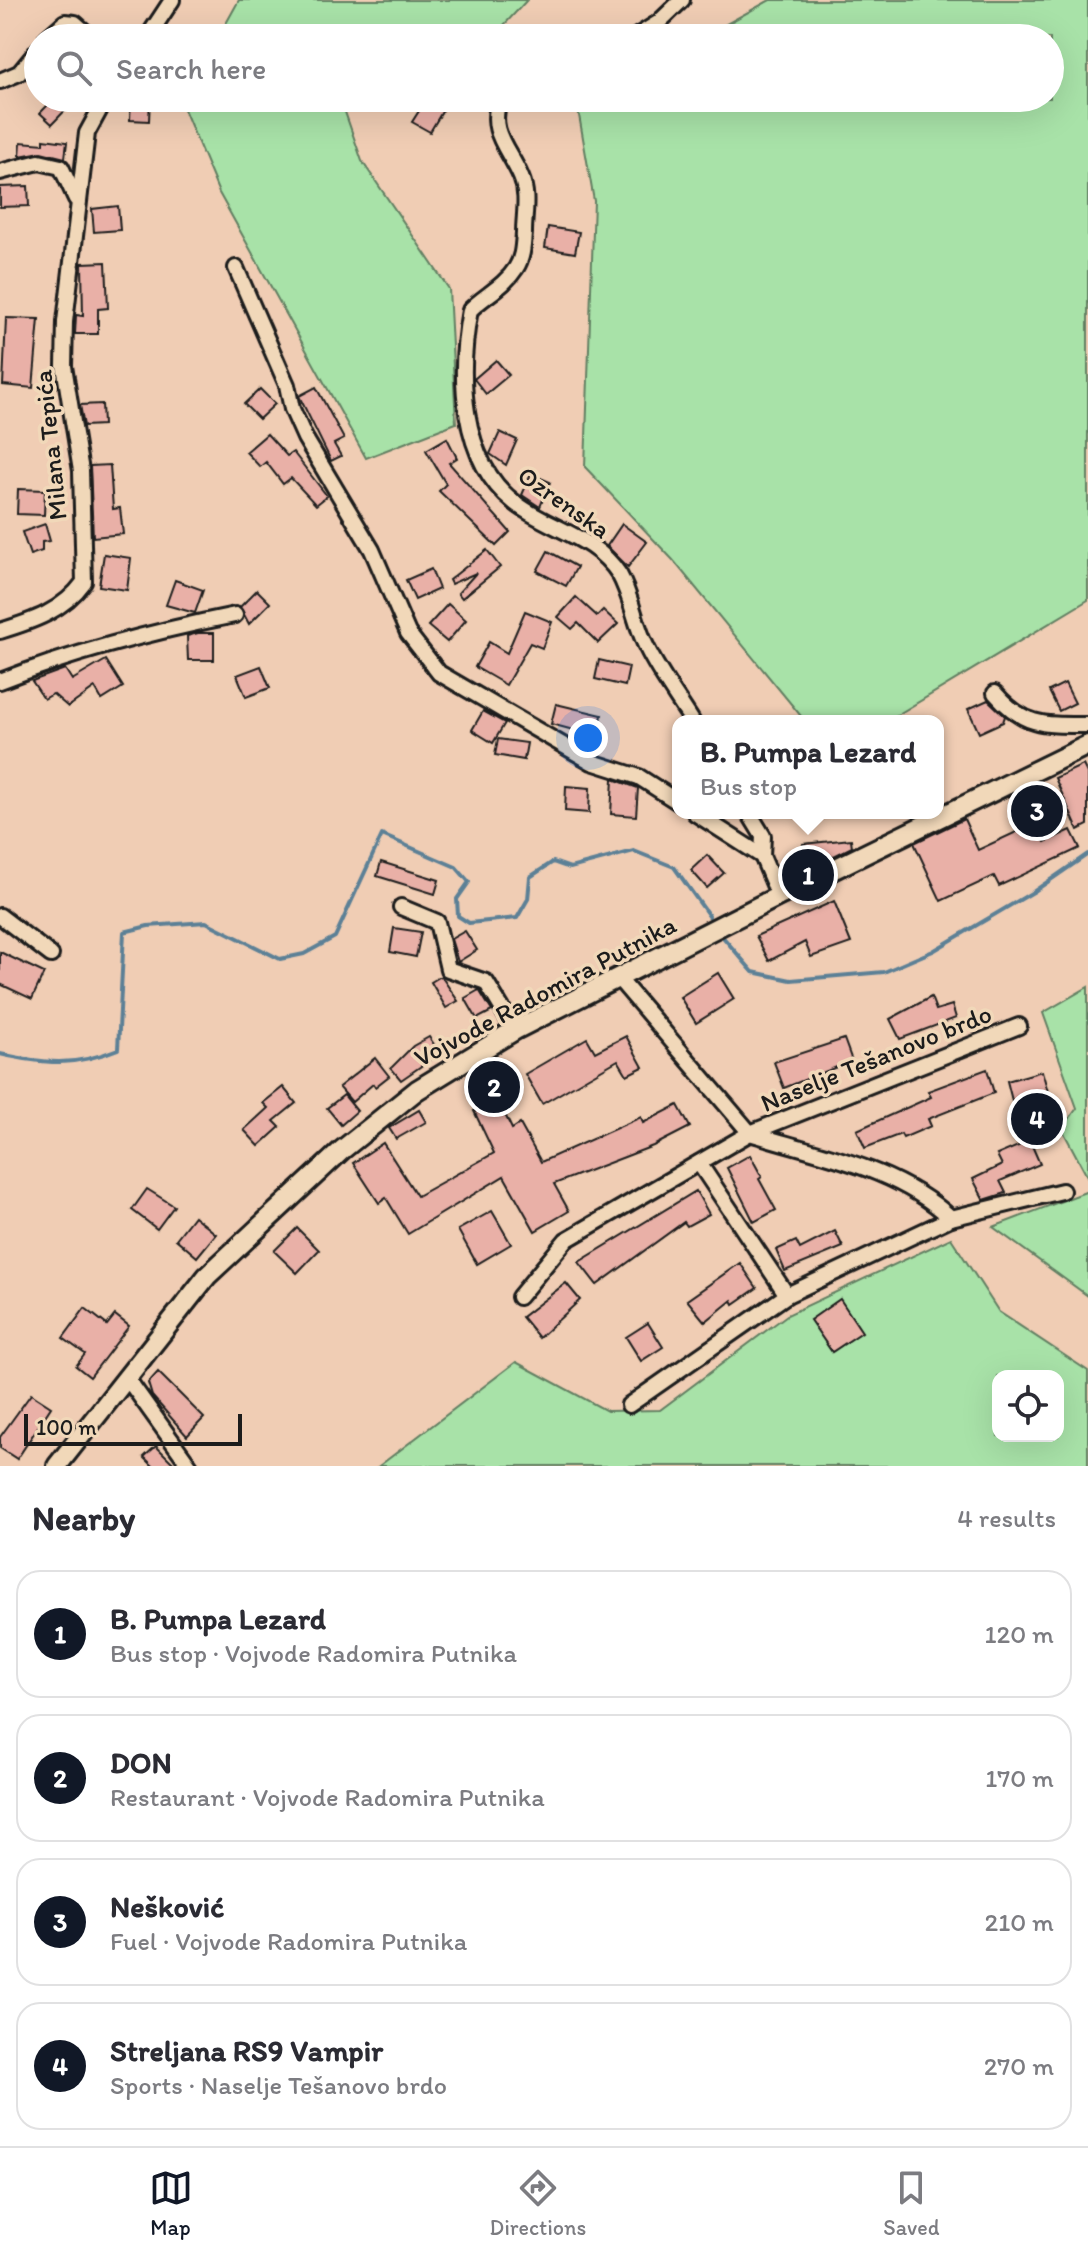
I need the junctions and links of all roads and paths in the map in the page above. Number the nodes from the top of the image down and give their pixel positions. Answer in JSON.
{"nodes":[{"id":1,"x":172,"y":0,"type":"edge"},
{"id":2,"x":682,"y":0,"type":"edge"},
{"id":3,"x":156,"y":24,"type":"edge"},
{"id":4,"x":656,"y":24,"type":"edge"},
{"id":5,"x":24,"y":67,"type":"edge"},
{"id":6,"x":0,"y":81,"type":"edge"},
{"id":7,"x":98,"y":112,"type":"edge"},
{"id":8,"x":496,"y":112,"type":"edge"},
{"id":9,"x":0,"y":172,"type":"edge"},
{"id":10,"x":78,"y":204,"type":"junction"},
{"id":11,"x":236,"y":268,"type":"dead end"},
{"id":12,"x":235,"y":615,"type":"dead end"},
{"id":13,"x":0,"y":631,"type":"edge"},
{"id":14,"x":0,"y":681,"type":"edge"},
{"id":15,"x":995,"y":693,"type":"dead end"},
{"id":16,"x":688,"y":715,"type":"edge"},
{"id":17,"x":1088,"y":725,"type":"edge"},
{"id":18,"x":1088,"y":745,"type":"edge"},
{"id":19,"x":672,"y":798,"type":"edge"},
{"id":20,"x":944,"y":815,"type":"edge"},
{"id":21,"x":704,"y":819,"type":"edge"},
{"id":22,"x":753,"y":819,"type":"edge"},
{"id":23,"x":937,"y":819,"type":"edge"},
{"id":24,"x":762,"y":856,"type":"junction"},
{"id":25,"x":779,"y":896,"type":"junction"},
{"id":26,"x":401,"y":907,"type":"dead end"},
{"id":27,"x":0,"y":916,"type":"edge"},
{"id":28,"x":51,"y":955,"type":"dead end"},
{"id":29,"x":619,"y":979,"type":"junction"},
{"id":30,"x":1019,"y":1026,"type":"dead end"},
{"id":31,"x":515,"y":1030,"type":"junction"},
{"id":32,"x":750,"y":1133,"type":"junction"},
{"id":33,"x":699,"y":1163,"type":"junction"},
{"id":34,"x":1062,"y":1191,"type":"dead end"},
{"id":35,"x":951,"y":1218,"type":"junction"},
{"id":36,"x":787,"y":1295,"type":"junction"},
{"id":37,"x":519,"y":1297,"type":"dead end"},
{"id":38,"x":127,"y":1378,"type":"junction"},
{"id":39,"x":629,"y":1405,"type":"dead end"},
{"id":40,"x":57,"y":1466,"type":"edge"},
{"id":41,"x":190,"y":1466,"type":"edge"}],
"edges":[{"from":1,"to":3,"type":"street"},
{"from":2,"to":4,"type":"street"},
{"from":5,"to":6,"type":"street"},
{"from":7,"to":10,"type":"street","name":"Milana Tepića"},
{"from":8,"to":16,"type":"street","name":"Ozrenska"},
{"from":9,"to":10,"type":"street"},
{"from":10,"to":13,"type":"street","name":"Milana Tepića"},
{"from":11,"to":19,"type":"street"},
{"from":12,"to":14,"type":"street"},
{"from":15,"to":17,"type":"street"},
{"from":18,"to":20,"type":"main road","name":"Vojvode Radomira Putnika"},
{"from":21,"to":24,"type":"street"},
{"from":22,"to":24,"type":"street"},
{"from":23,"to":25,"type":"main road","name":"Vojvode Radomira Putnika"},
{"from":24,"to":25,"type":"street"},
{"from":25,"to":29,"type":"main road","name":"Vojvode Radomira Putnika"},
{"from":26,"to":31,"type":"street"},
{"from":27,"to":28,"type":"street"},
{"from":29,"to":31,"type":"main road","name":"Vojvode Radomira Putnika"},
{"from":29,"to":32,"type":"street","name":"Naselje Tešanovo brdo"},
{"from":30,"to":32,"type":"street","name":"Naselje Tešanovo brdo"},
{"from":31,"to":38,"type":"main road","name":"Vojvode Radomira Putnika"},
{"from":32,"to":33,"type":"street","name":"Naselje Tešanovo brdo"},
{"from":32,"to":35,"type":"street","name":"Naselje Tešanovo brdo"},
{"from":33,"to":36,"type":"street"},
{"from":33,"to":37,"type":"street","name":"Naselje Tešanovo brdo"},
{"from":34,"to":35,"type":"street"},
{"from":35,"to":36,"type":"street"},
{"from":36,"to":39,"type":"street"},
{"from":38,"to":40,"type":"main road","name":"Vojvode Radomira Putnika"},
{"from":38,"to":41,"type":"street"}]}
